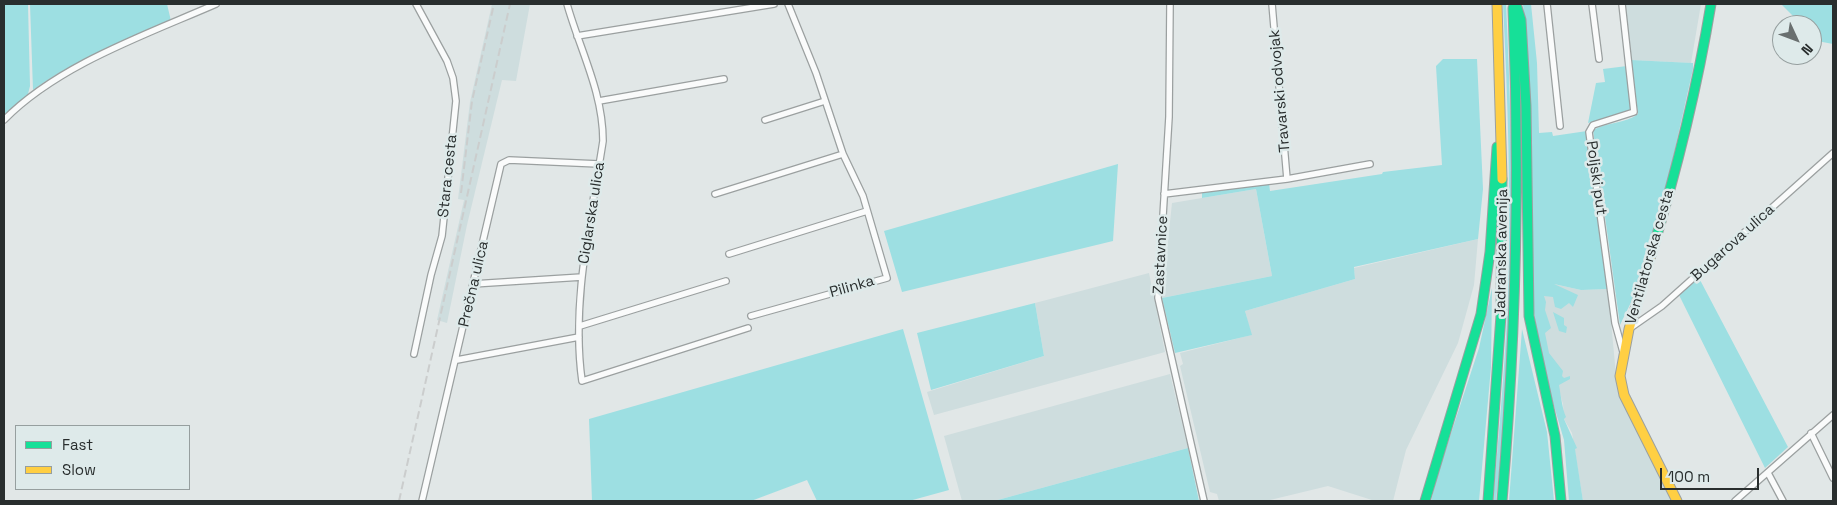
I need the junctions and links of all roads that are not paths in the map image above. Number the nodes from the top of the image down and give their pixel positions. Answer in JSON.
{"nodes":[{"id":1,"x":216,"y":4,"type":"edge"},
{"id":2,"x":416,"y":4,"type":"edge"},
{"id":3,"x":567,"y":4,"type":"edge"},
{"id":4,"x":774,"y":4,"type":"edge"},
{"id":5,"x":788,"y":4,"type":"edge"},
{"id":6,"x":1170,"y":4,"type":"edge"},
{"id":7,"x":1272,"y":4,"type":"edge"},
{"id":8,"x":1497,"y":4,"type":"edge"},
{"id":9,"x":1515,"y":4,"type":"edge"},
{"id":10,"x":1547,"y":4,"type":"edge"},
{"id":11,"x":1592,"y":4,"type":"edge"},
{"id":12,"x":1622,"y":4,"type":"edge"},
{"id":13,"x":1711,"y":4,"type":"edge"},
{"id":14,"x":577,"y":36,"type":"junction"},
{"id":15,"x":1599,"y":59,"type":"dead end"},
{"id":16,"x":1501,"y":71,"type":"junction"},
{"id":17,"x":724,"y":79,"type":"dead end"},
{"id":18,"x":599,"y":101,"type":"junction"},
{"id":19,"x":825,"y":101,"type":"junction"},
{"id":20,"x":4,"y":120,"type":"edge"},
{"id":21,"x":765,"y":120,"type":"dead end"},
{"id":22,"x":1560,"y":126,"type":"dead end"},
{"id":23,"x":1833,"y":153,"type":"edge"},
{"id":24,"x":843,"y":154,"type":"junction"},
{"id":25,"x":599,"y":164,"type":"junction"},
{"id":26,"x":1370,"y":164,"type":"dead end"},
{"id":27,"x":1287,"y":179,"type":"junction"},
{"id":28,"x":715,"y":194,"type":"dead end"},
{"id":29,"x":1164,"y":194,"type":"junction"},
{"id":30,"x":867,"y":211,"type":"junction"},
{"id":31,"x":729,"y":254,"type":"dead end"},
{"id":32,"x":582,"y":277,"type":"junction"},
{"id":33,"x":726,"y":281,"type":"dead end"},
{"id":34,"x":473,"y":284,"type":"junction"},
{"id":35,"x":751,"y":316,"type":"dead end"},
{"id":36,"x":580,"y":326,"type":"junction"},
{"id":37,"x":748,"y":328,"type":"dead end"},
{"id":38,"x":1629,"y":329,"type":"junction"},
{"id":39,"x":579,"y":337,"type":"junction"},
{"id":40,"x":1623,"y":352,"type":"junction"},
{"id":41,"x":414,"y":354,"type":"dead end"},
{"id":42,"x":457,"y":360,"type":"junction"},
{"id":43,"x":1833,"y":415,"type":"edge"},
{"id":44,"x":1811,"y":433,"type":"junction"},
{"id":45,"x":1768,"y":473,"type":"junction"},
{"id":46,"x":1833,"y":478,"type":"edge"},
{"id":47,"x":422,"y":501,"type":"edge"},
{"id":48,"x":1204,"y":501,"type":"edge"},
{"id":49,"x":1425,"y":501,"type":"edge"},
{"id":50,"x":1488,"y":501,"type":"edge"},
{"id":51,"x":1502,"y":501,"type":"edge"},
{"id":52,"x":1561,"y":501,"type":"edge"},
{"id":53,"x":1677,"y":501,"type":"edge"},
{"id":54,"x":1734,"y":501,"type":"edge"},
{"id":55,"x":1783,"y":501,"type":"edge"}],
"edges":[{"from":1,"to":20,"type":"street"},
{"from":2,"to":41,"type":"street","name":"Stara cesta"},
{"from":3,"to":14,"type":"street","name":"Ciglarska ulica"},
{"from":4,"to":14,"type":"street"},
{"from":5,"to":19,"type":"street","name":"Pilinka"},
{"from":6,"to":29,"type":"street","name":"Zastavnice"},
{"from":7,"to":27,"type":"street","name":"Travarski odvojak"},
{"from":8,"to":16,"type":"main road","name":"Jadranska avenija"},
{"from":9,"to":51,"type":"main road","name":"Jadranska avenija"},
{"from":9,"to":52,"type":"main road"},
{"from":10,"to":22,"type":"street"},
{"from":11,"to":15,"type":"street"},
{"from":12,"to":40,"type":"street","name":"Poljski put"},
{"from":13,"to":38,"type":"main road","name":"Ventilatorska cesta"},
{"from":14,"to":18,"type":"street","name":"Ciglarska ulica"},
{"from":16,"to":49,"type":"main road"},
{"from":16,"to":50,"type":"main road","name":"Jadranska avenija"},
{"from":17,"to":18,"type":"street"},
{"from":18,"to":25,"type":"street","name":"Ciglarska ulica"},
{"from":19,"to":21,"type":"street"},
{"from":19,"to":24,"type":"street","name":"Pilinka"},
{"from":23,"to":38,"type":"street","name":"Bugarova ulica"},
{"from":24,"to":28,"type":"street"},
{"from":24,"to":30,"type":"street","name":"Pilinka"},
{"from":25,"to":32,"type":"street","name":"Ciglarska ulica"},
{"from":25,"to":34,"type":"street","name":"Prečna ulica"},
{"from":26,"to":27,"type":"street"},
{"from":27,"to":29,"type":"street"},
{"from":29,"to":48,"type":"street","name":"Zastavnice"},
{"from":30,"to":31,"type":"street"},
{"from":30,"to":35,"type":"street","name":"Pilinka"},
{"from":32,"to":34,"type":"street"},
{"from":32,"to":36,"type":"street","name":"Ciglarska ulica"},
{"from":33,"to":36,"type":"street"},
{"from":34,"to":42,"type":"street","name":"Prečna ulica"},
{"from":36,"to":39,"type":"street","name":"Ciglarska ulica"},
{"from":37,"to":39,"type":"street","name":"Ciglarska ulica"},
{"from":38,"to":40,"type":"main road","name":"Ventilatorska cesta"},
{"from":39,"to":42,"type":"street"},
{"from":40,"to":53,"type":"main road","name":"Ventilatorska cesta"},
{"from":42,"to":47,"type":"street","name":"Prečna ulica"},
{"from":43,"to":44,"type":"street"},
{"from":44,"to":45,"type":"street"},
{"from":44,"to":46,"type":"street"},
{"from":45,"to":54,"type":"street"},
{"from":45,"to":55,"type":"street"}]}
